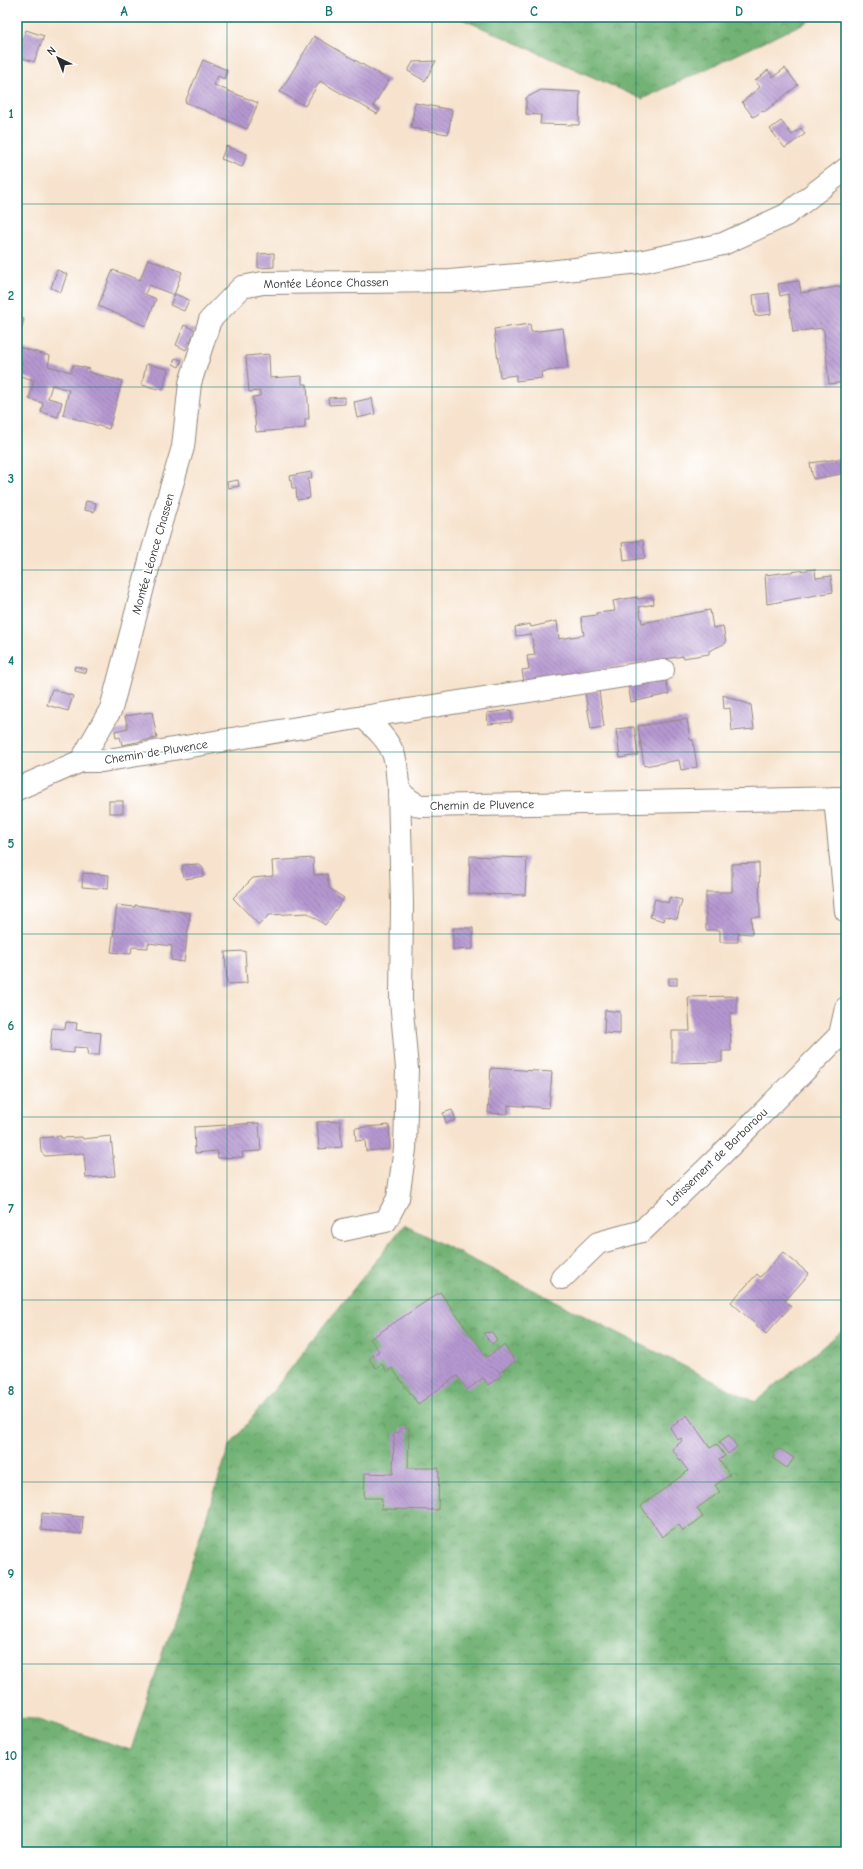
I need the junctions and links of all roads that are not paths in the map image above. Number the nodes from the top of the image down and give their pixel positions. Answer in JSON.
{"nodes":[{"id":1,"x":846,"y":169,"type":"edge"},
{"id":2,"x":662,"y":670,"type":"dead end"},
{"id":3,"x":363,"y":717,"type":"junction"},
{"id":4,"x":81,"y":761,"type":"junction"},
{"id":5,"x":17,"y":788,"type":"edge"},
{"id":6,"x":398,"y":790,"type":"junction"},
{"id":7,"x":840,"y":798,"type":"edge"},
{"id":8,"x":846,"y":911,"type":"edge"},
{"id":9,"x":846,"y":1008,"type":"edge"},
{"id":10,"x":343,"y":1230,"type":"dead end"},
{"id":11,"x":562,"y":1278,"type":"dead end"}],
"edges":[{"from":1,"to":4,"type":"street","name":"Montée Léonce Chassen"},
{"from":2,"to":3,"type":"street","name":"Chemin de Pluvence"},
{"from":3,"to":4,"type":"street","name":"Chemin de Pluvence"},
{"from":3,"to":6,"type":"street"},
{"from":4,"to":5,"type":"street"},
{"from":6,"to":7,"type":"street","name":"Chemin de Pluvence"},
{"from":6,"to":10,"type":"street"},
{"from":7,"to":8,"type":"street"},
{"from":9,"to":11,"type":"street","name":"Lotissement de Barbaraou"}]}
